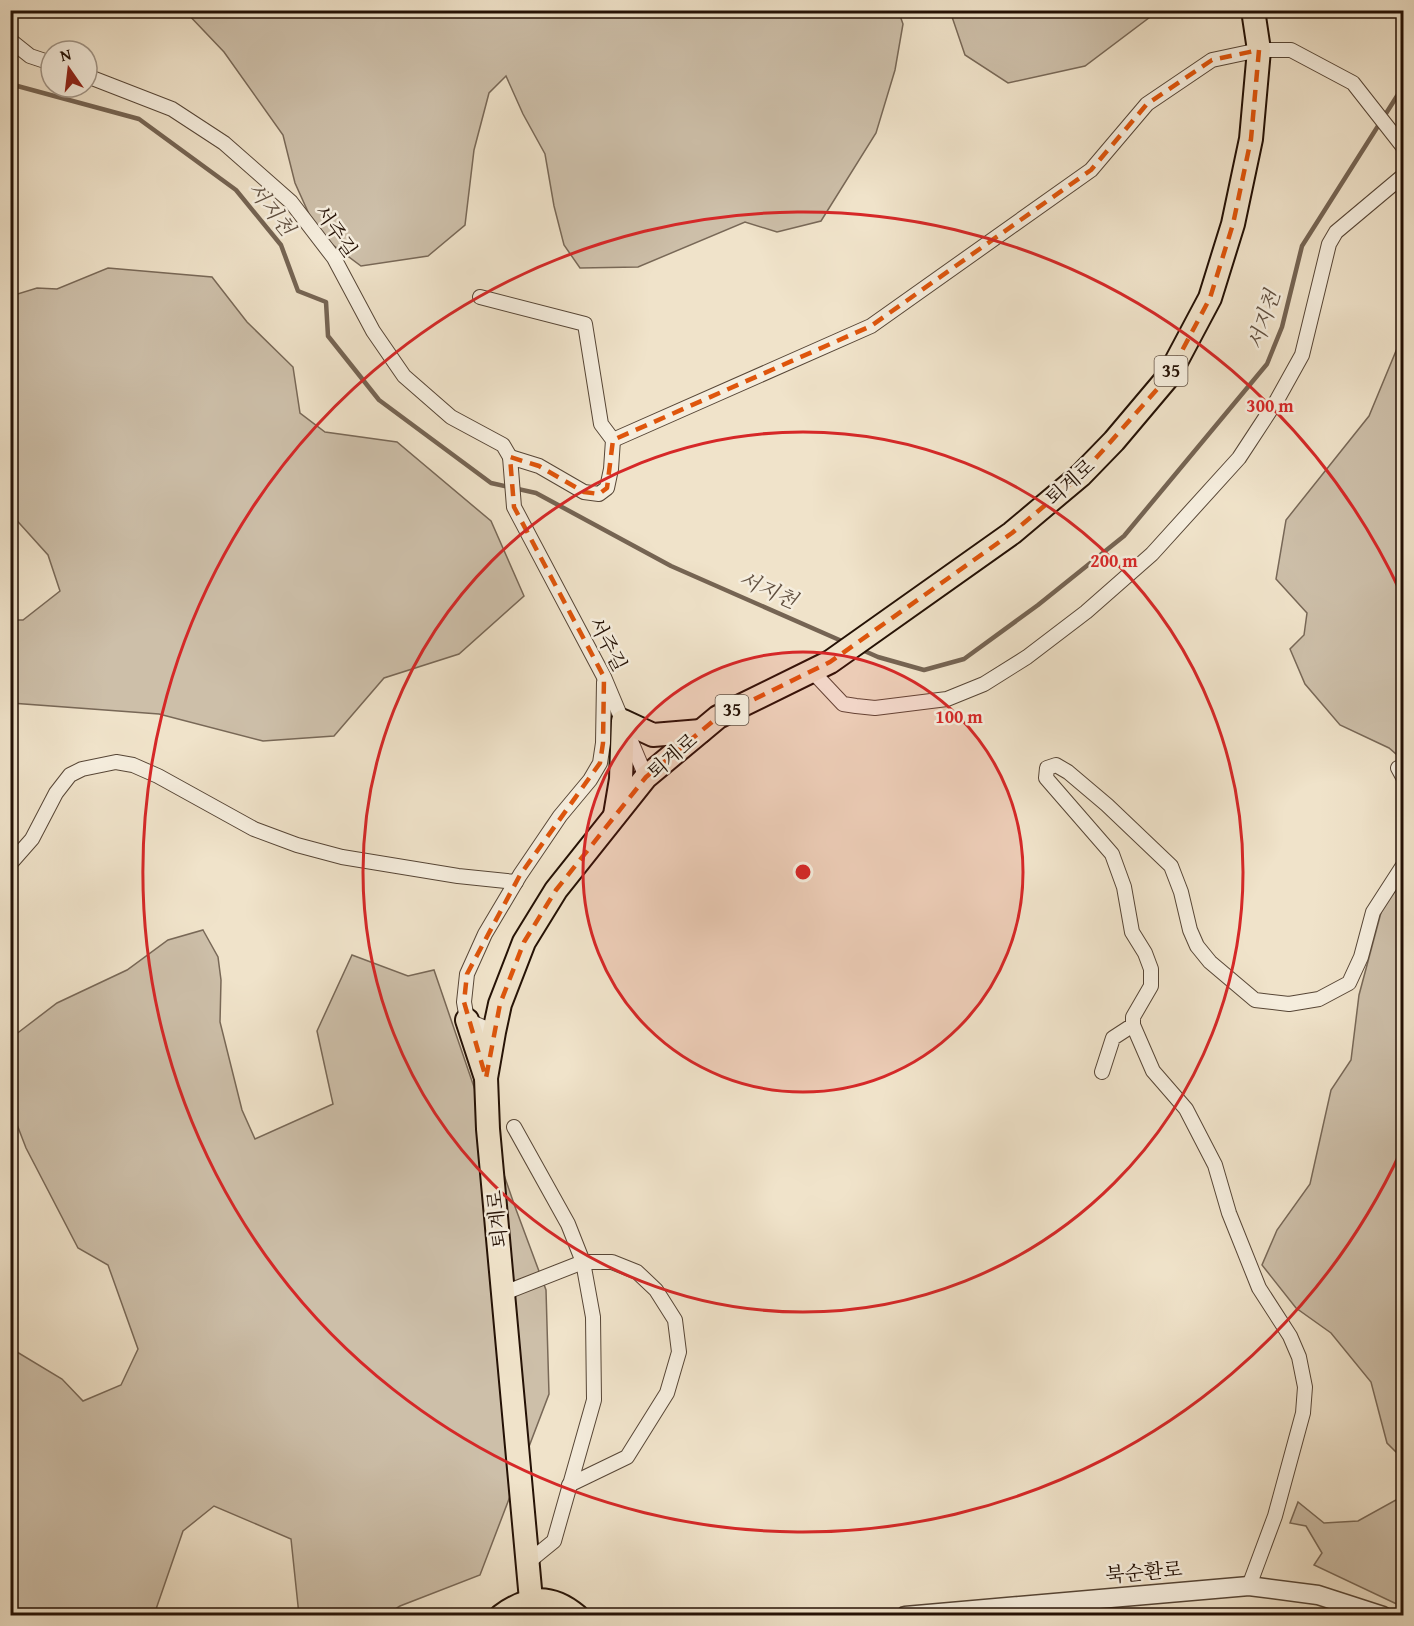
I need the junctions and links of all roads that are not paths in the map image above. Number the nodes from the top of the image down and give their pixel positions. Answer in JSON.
{"nodes":[{"id":1,"x":1254,"y":10,"type":"edge"},
{"id":2,"x":10,"y":40,"type":"edge"},
{"id":3,"x":1259,"y":50,"type":"junction"},
{"id":4,"x":39,"y":59,"type":"edge"},
{"id":5,"x":99,"y":81,"type":"edge"},
{"id":6,"x":1404,"y":148,"type":"edge"},
{"id":7,"x":1404,"y":175,"type":"edge"},
{"id":8,"x":480,"y":297,"type":"dead end"},
{"id":9,"x":612,"y":440,"type":"junction"},
{"id":10,"x":510,"y":460,"type":"junction"},
{"id":11,"x":821,"y":667,"type":"junction"},
{"id":12,"x":604,"y":677,"type":"junction"},
{"id":13,"x":623,"y":721,"type":"junction"},
{"id":14,"x":701,"y":731,"type":"junction"},
{"id":15,"x":645,"y":777,"type":"junction"},
{"id":16,"x":615,"y":816,"type":"junction"},
{"id":17,"x":10,"y":864,"type":"edge"},
{"id":18,"x":1404,"y":864,"type":"edge"},
{"id":19,"x":516,"y":882,"type":"junction"},
{"id":20,"x":467,"y":1020,"type":"junction"},
{"id":21,"x":1133,"y":1025,"type":"junction"},
{"id":22,"x":494,"y":1032,"type":"junction"},
{"id":23,"x":1102,"y":1072,"type":"dead end"},
{"id":24,"x":486,"y":1078,"type":"junction"},
{"id":25,"x":514,"y":1127,"type":"dead end"},
{"id":26,"x":584,"y":1262,"type":"junction"},
{"id":27,"x":504,"y":1293,"type":"junction"},
{"id":28,"x":570,"y":1485,"type":"junction"},
{"id":29,"x":527,"y":1563,"type":"junction"},
{"id":30,"x":1249,"y":1586,"type":"junction"},
{"id":31,"x":531,"y":1600,"type":"junction"},
{"id":32,"x":501,"y":1616,"type":"edge"},
{"id":33,"x":577,"y":1616,"type":"edge"},
{"id":34,"x":905,"y":1616,"type":"edge"},
{"id":35,"x":1383,"y":1616,"type":"edge"}],
"edges":[{"from":1,"to":3,"type":"main road","name":"퇴계로","number":"35"},
{"from":2,"to":4,"type":"street"},
{"from":3,"to":6,"type":"street"},
{"from":3,"to":9,"type":"street"},
{"from":3,"to":11,"type":"main road","name":"퇴계로","number":"35"},
{"from":5,"to":10,"type":"street","name":"서주길"},
{"from":7,"to":11,"type":"street"},
{"from":8,"to":9,"type":"street"},
{"from":9,"to":10,"type":"street"},
{"from":10,"to":12,"type":"street","name":"서주길"},
{"from":11,"to":14,"type":"main road","name":"퇴계로","number":"35"},
{"from":12,"to":13,"type":"street","name":"서주길"},
{"from":12,"to":19,"type":"street"},
{"from":13,"to":14,"type":"main road"},
{"from":13,"to":15,"type":"street","name":"서주길"},
{"from":13,"to":16,"type":"main road"},
{"from":14,"to":15,"type":"main road","name":"퇴계로","number":"35"},
{"from":15,"to":16,"type":"main road","name":"퇴계로"},
{"from":16,"to":22,"type":"main road","name":"퇴계로"},
{"from":17,"to":19,"type":"street"},
{"from":18,"to":21,"type":"street"},
{"from":19,"to":20,"type":"street"},
{"from":20,"to":22,"type":"street"},
{"from":20,"to":24,"type":"main road"},
{"from":21,"to":23,"type":"street"},
{"from":21,"to":30,"type":"street"},
{"from":22,"to":24,"type":"main road","name":"퇴계로"},
{"from":24,"to":27,"type":"main road","name":"퇴계로"},
{"from":25,"to":26,"type":"street"},
{"from":26,"to":27,"type":"street"},
{"from":26,"to":28,"type":"street"},
{"from":26,"to":28,"type":"street"},
{"from":27,"to":29,"type":"main road","name":"퇴계로"},
{"from":28,"to":29,"type":"street"},
{"from":29,"to":31,"type":"main road","name":"퇴계로"},
{"from":30,"to":34,"type":"street","name":"북순환로"},
{"from":30,"to":35,"type":"street","name":"북순환로"},
{"from":31,"to":32,"type":"main road"},
{"from":31,"to":33,"type":"main road"}]}
